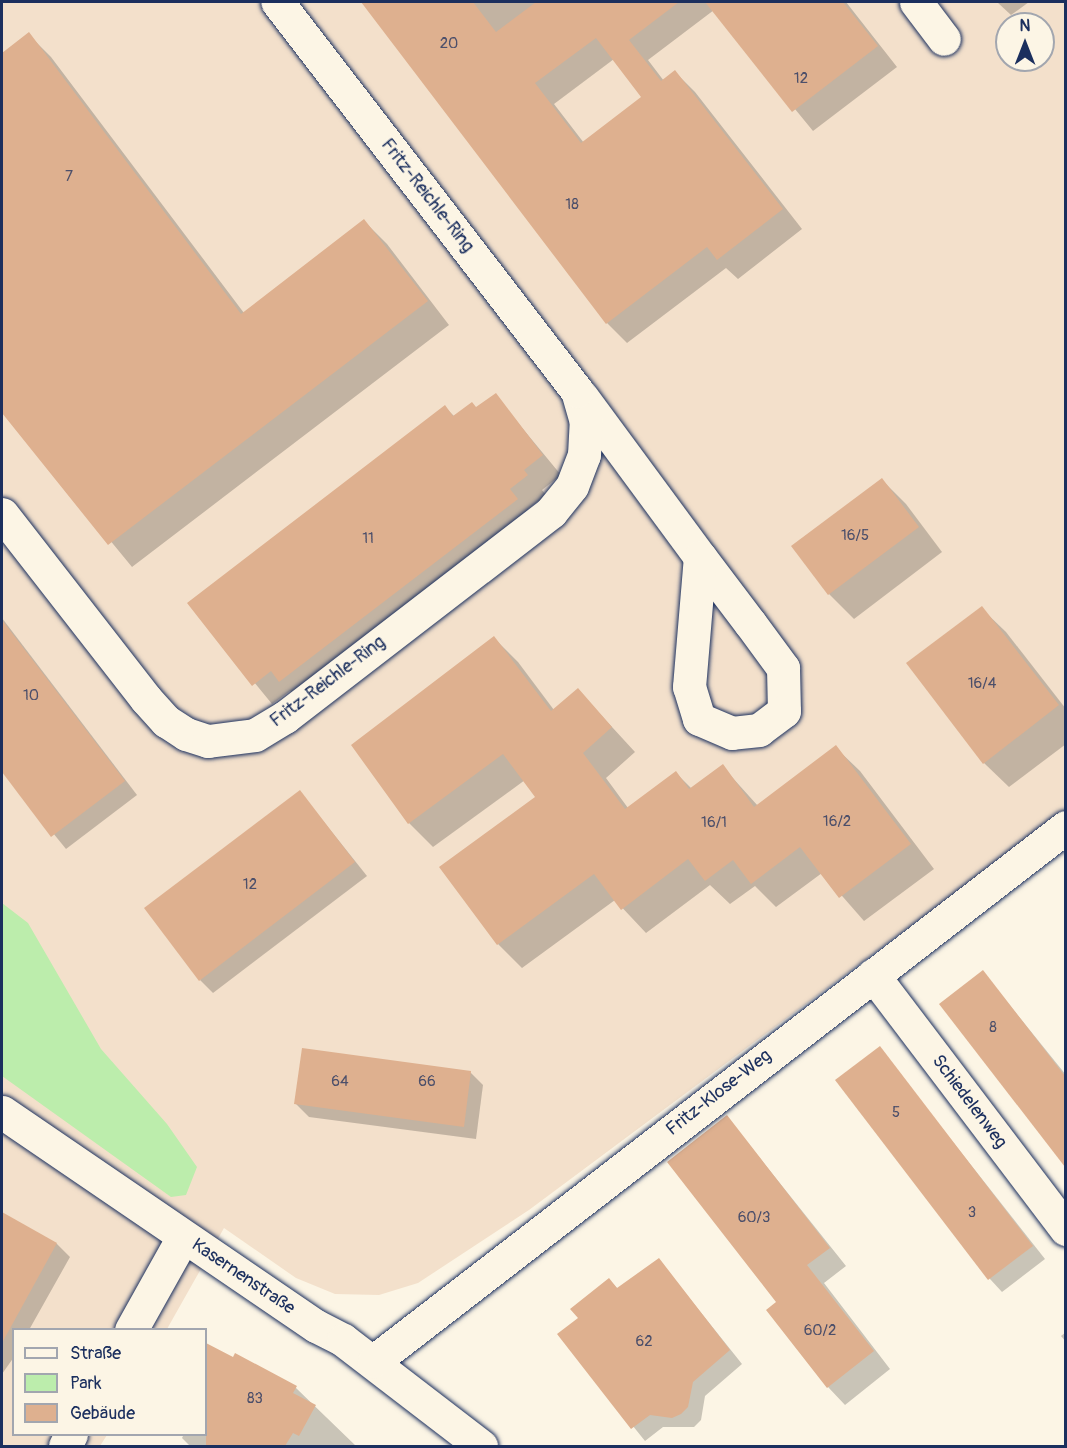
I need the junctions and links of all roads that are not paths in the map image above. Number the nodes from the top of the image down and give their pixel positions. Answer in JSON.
{"nodes":[{"id":1,"x":277,"y":2,"type":"edge"},
{"id":2,"x":916,"y":2,"type":"edge"},
{"id":3,"x":944,"y":39,"type":"dead end"},
{"id":4,"x":577,"y":391,"type":"junction"},
{"id":5,"x":2,"y":514,"type":"edge"},
{"id":6,"x":700,"y":556,"type":"junction"},
{"id":7,"x":1065,"y":827,"type":"edge"},
{"id":8,"x":873,"y":975,"type":"junction"},
{"id":9,"x":2,"y":1112,"type":"edge"},
{"id":10,"x":1065,"y":1229,"type":"edge"},
{"id":11,"x":183,"y":1237,"type":"junction"},
{"id":12,"x":132,"y":1328,"type":"edge"},
{"id":13,"x":374,"y":1361,"type":"junction"},
{"id":14,"x":481,"y":1446,"type":"edge"}],
"edges":[{"from":1,"to":4,"type":"street","name":"Fritz-Reichle-Ring"},
{"from":2,"to":3,"type":"street"},
{"from":4,"to":5,"type":"street","name":"Fritz-Reichle-Ring"},
{"from":4,"to":6,"type":"street","name":"Fritz-Reichle-Ring"},
{"from":6,"to":6,"type":"street","name":"Fritz-Reichle-Ring"},
{"from":7,"to":8,"type":"street","name":"Fritz-Klose-Weg"},
{"from":8,"to":10,"type":"street","name":"Schiedelenweg"},
{"from":8,"to":13,"type":"street","name":"Fritz-Klose-Weg"},
{"from":9,"to":11,"type":"street","name":"Kasernenstraße"},
{"from":11,"to":12,"type":"street"},
{"from":11,"to":13,"type":"street","name":"Kasernenstraße"},
{"from":13,"to":14,"type":"street","name":"Kasernenstraße"}]}
